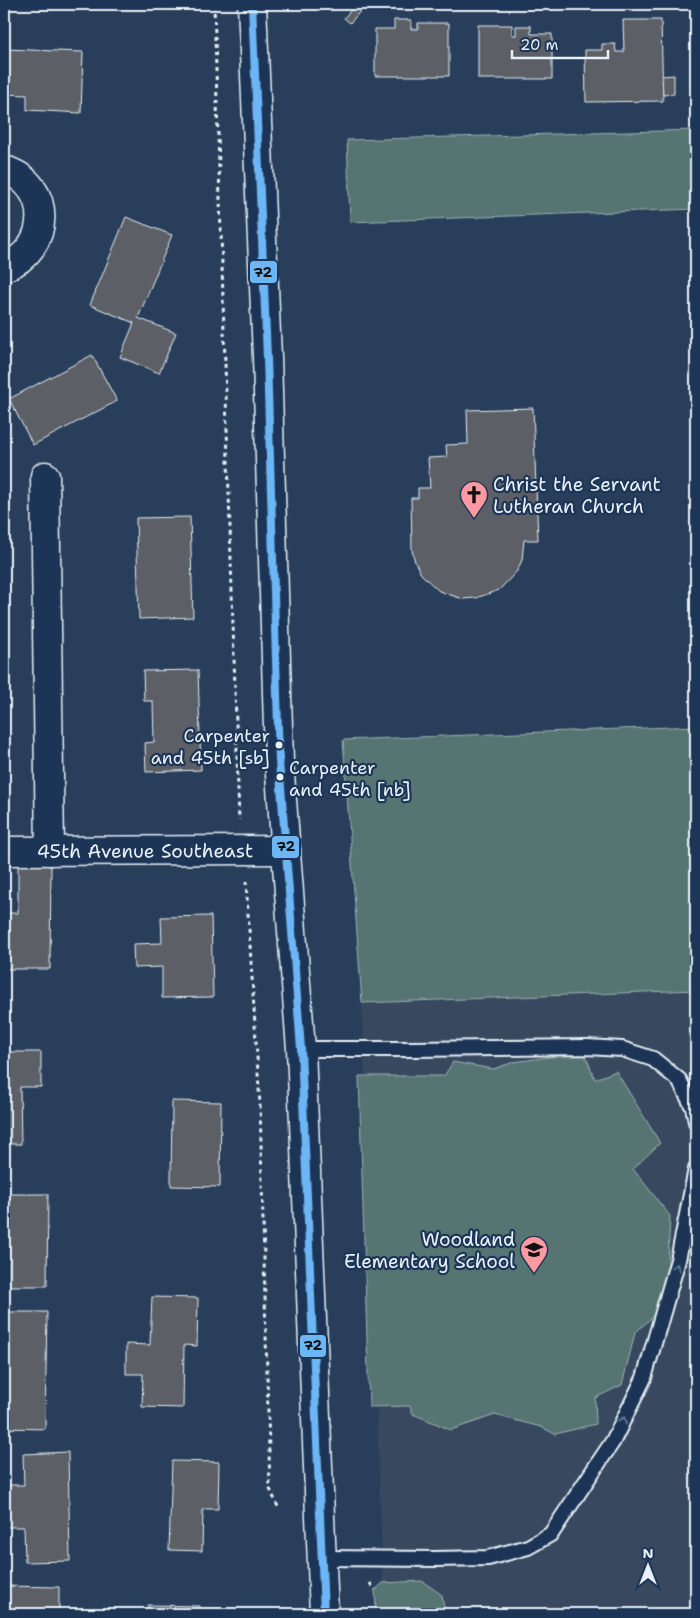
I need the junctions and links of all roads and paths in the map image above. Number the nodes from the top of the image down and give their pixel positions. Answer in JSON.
{"nodes":[{"id":1,"x":214,"y":4,"type":"edge"},
{"id":2,"x":252,"y":4,"type":"edge"},
{"id":3,"x":4,"y":170,"type":"edge"},
{"id":4,"x":4,"y":267,"type":"edge"},
{"id":5,"x":45,"y":476,"type":"dead end"},
{"id":6,"x":240,"y":850,"type":"junction"},
{"id":7,"x":286,"y":850,"type":"junction"},
{"id":8,"x":4,"y":851,"type":"edge"},
{"id":9,"x":50,"y":851,"type":"junction"},
{"id":10,"x":301,"y":1049,"type":"junction"},
{"id":11,"x":695,"y":1108,"type":"edge"},
{"id":12,"x":696,"y":1122,"type":"edge"},
{"id":13,"x":696,"y":1169,"type":"edge"},
{"id":14,"x":280,"y":1509,"type":"dead end"},
{"id":15,"x":322,"y":1558,"type":"junction"},
{"id":16,"x":324,"y":1614,"type":"edge"}],
"edges":[{"from":1,"to":6,"type":"path"},
{"from":2,"to":7,"type":"street"},
{"from":3,"to":4,"type":"street"},
{"from":5,"to":9,"type":"street"},
{"from":6,"to":7,"type":"street","name":"45th Avenue Southeast"},
{"from":6,"to":9,"type":"street","name":"45th Avenue Southeast"},
{"from":6,"to":14,"type":"path"},
{"from":7,"to":10,"type":"street"},
{"from":8,"to":9,"type":"street","name":"45th Avenue Southeast"},
{"from":10,"to":11,"type":"lane"},
{"from":10,"to":15,"type":"street"},
{"from":11,"to":12,"type":"lane"},
{"from":15,"to":13,"type":"lane","one_way":true},
{"from":15,"to":16,"type":"street"}]}
